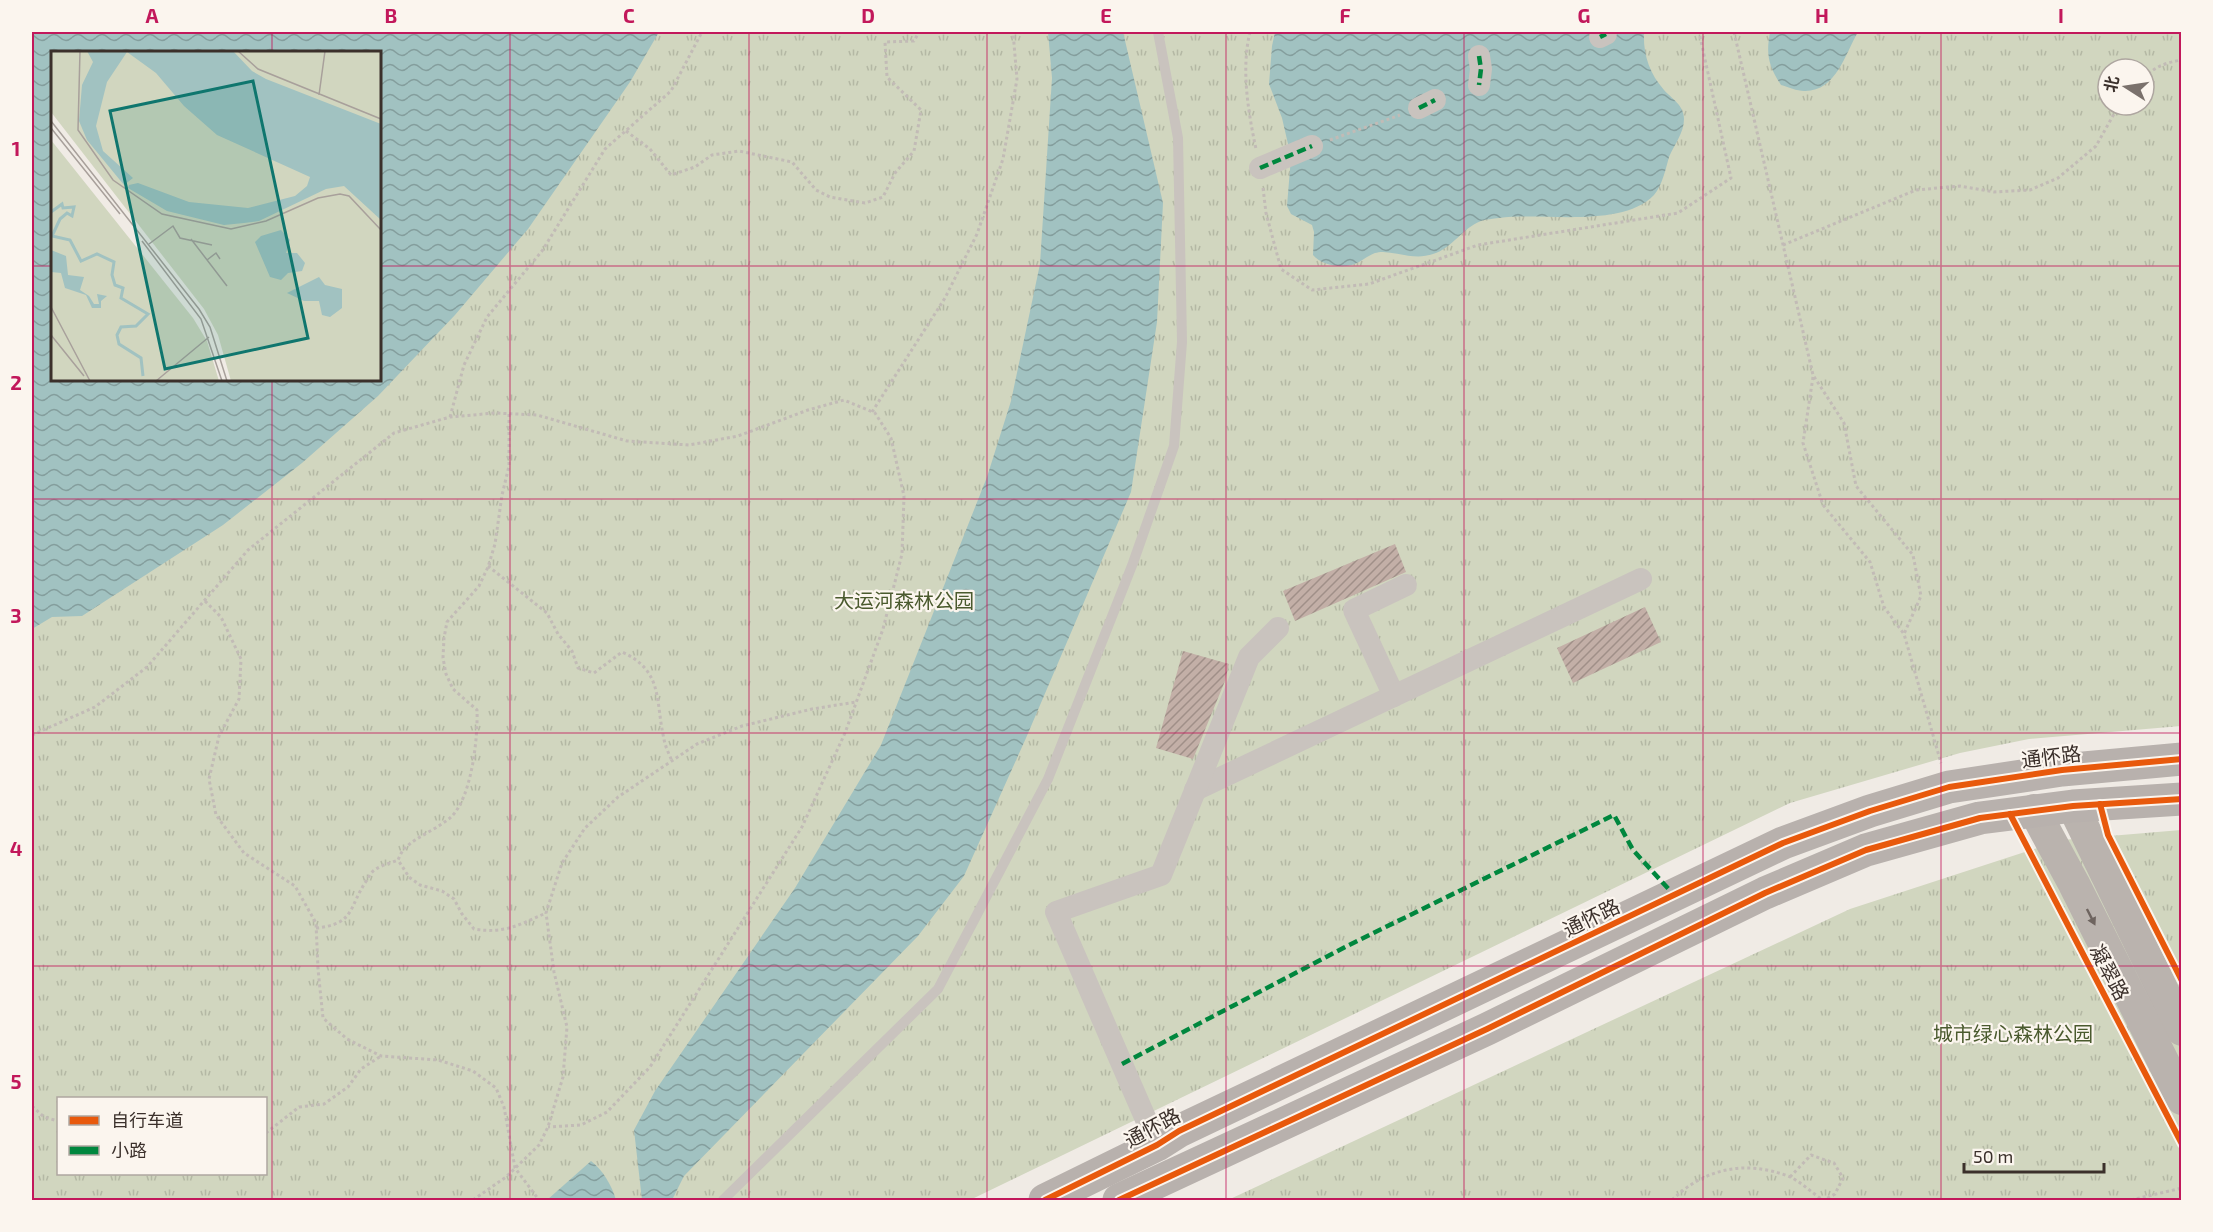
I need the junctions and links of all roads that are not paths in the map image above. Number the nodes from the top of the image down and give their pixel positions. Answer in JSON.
{"nodes":[{"id":1,"x":1158,"y":32,"type":"edge"},
{"id":2,"x":1479,"y":56,"type":"dead end"},
{"id":3,"x":1479,"y":85,"type":"dead end"},
{"id":4,"x":1312,"y":146,"type":"road end"},
{"id":5,"x":1260,"y":168,"type":"road end"},
{"id":6,"x":1641,"y":579,"type":"dead end"},
{"id":7,"x":1406,"y":585,"type":"dead end"},
{"id":8,"x":1278,"y":628,"type":"dead end"},
{"id":9,"x":1394,"y":696,"type":"junction"},
{"id":10,"x":2181,"y":759,"type":"edge"},
{"id":11,"x":1195,"y":790,"type":"junction"},
{"id":12,"x":2181,"y":799,"type":"edge"},
{"id":13,"x":2073,"y":806,"type":"junction"},
{"id":14,"x":2034,"y":810,"type":"junction"},
{"id":15,"x":2074,"y":884,"type":"junction"},
{"id":16,"x":2150,"y":961,"type":"junction"},
{"id":17,"x":2181,"y":1030,"type":"edge"},
{"id":18,"x":2181,"y":1099,"type":"edge"},
{"id":19,"x":1157,"y":1145,"type":"junction"},
{"id":20,"x":723,"y":1200,"type":"edge"},
{"id":21,"x":1045,"y":1200,"type":"edge"},
{"id":22,"x":1119,"y":1200,"type":"edge"}],
"edges":[{"from":1,"to":20,"type":"lane"},
{"from":2,"to":3,"type":"street"},
{"from":4,"to":5,"type":"street"},
{"from":6,"to":9,"type":"street"},
{"from":7,"to":9,"type":"street"},
{"from":8,"to":11,"type":"street"},
{"from":9,"to":11,"type":"street"},
{"from":10,"to":19,"type":"main road","name":"通怀路"},
{"from":11,"to":19,"type":"street"},
{"from":12,"to":13,"type":"main road"},
{"from":13,"to":14,"type":"main road"},
{"from":13,"to":16,"type":"main road","name":"凝翠路"},
{"from":14,"to":15,"type":"main road","name":"凝翠路"},
{"from":14,"to":22,"type":"main road"},
{"from":15,"to":16,"type":"main road"},
{"from":15,"to":18,"type":"main road","name":"凝翠路","one_way":true},
{"from":16,"to":17,"type":"main road","name":"凝翠路"},
{"from":19,"to":21,"type":"main road","name":"通怀路"}]}
